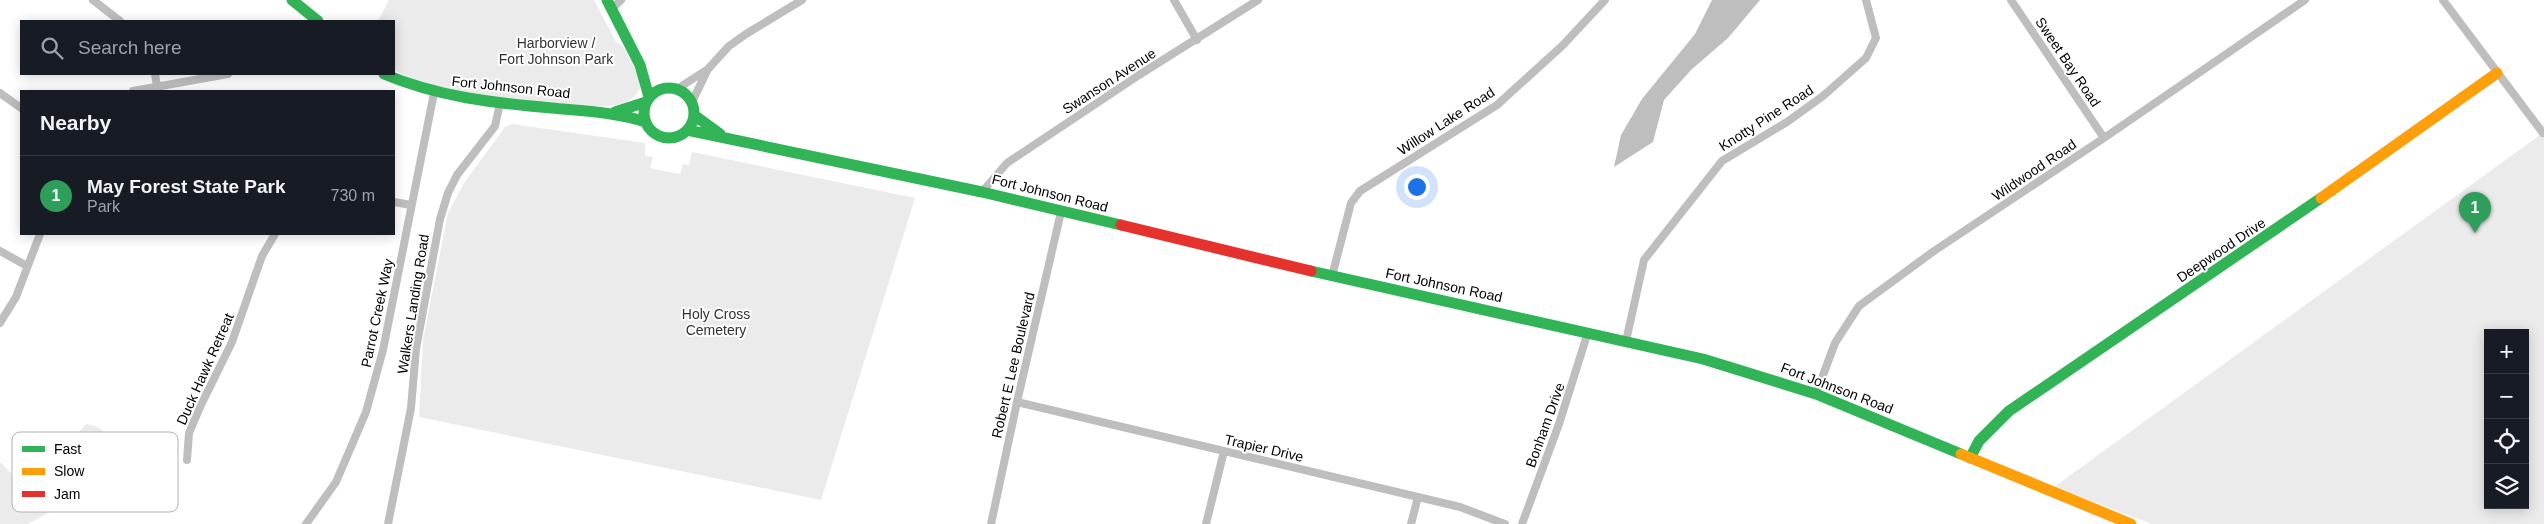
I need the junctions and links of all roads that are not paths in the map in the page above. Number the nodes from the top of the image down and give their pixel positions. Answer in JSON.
{"nodes":[{"id":1,"x":93,"y":0,"type":"edge"},
{"id":2,"x":292,"y":0,"type":"edge"},
{"id":3,"x":621,"y":0,"type":"edge"},
{"id":4,"x":802,"y":0,"type":"edge"},
{"id":5,"x":1174,"y":0,"type":"edge"},
{"id":6,"x":1258,"y":0,"type":"edge"},
{"id":7,"x":1605,"y":0,"type":"edge"},
{"id":8,"x":1866,"y":0,"type":"edge"},
{"id":9,"x":2011,"y":0,"type":"edge"},
{"id":10,"x":2305,"y":0,"type":"edge"},
{"id":11,"x":2443,"y":0,"type":"edge"},
{"id":12,"x":610,"y":4,"type":"edge"},
{"id":13,"x":119,"y":20,"type":"edge"},
{"id":14,"x":317,"y":20,"type":"edge"},
{"id":15,"x":1198,"y":40,"type":"junction"},
{"id":16,"x":640,"y":65,"type":"junction"},
{"id":17,"x":708,"y":69,"type":"junction"},
{"id":18,"x":2497,"y":73,"type":"junction"},
{"id":19,"x":155,"y":75,"type":"edge"},
{"id":20,"x":222,"y":75,"type":"edge"},
{"id":21,"x":387,"y":75,"type":"edge"},
{"id":22,"x":157,"y":86,"type":"junction"},
{"id":23,"x":673,"y":88,"type":"junction"},
{"id":24,"x":138,"y":90,"type":"edge"},
{"id":25,"x":0,"y":93,"type":"edge"},
{"id":26,"x":434,"y":93,"type":"junction"},
{"id":27,"x":648,"y":100,"type":"junction"},
{"id":28,"x":692,"y":102,"type":"junction"},
{"id":29,"x":500,"y":103,"type":"junction"},
{"id":30,"x":20,"y":107,"type":"edge"},
{"id":31,"x":609,"y":113,"type":"junction"},
{"id":32,"x":694,"y":115,"type":"junction"},
{"id":33,"x":646,"y":122,"type":"junction"},
{"id":34,"x":687,"y":130,"type":"junction"},
{"id":35,"x":2542,"y":133,"type":"dead end"},
{"id":36,"x":2104,"y":138,"type":"junction"},
{"id":37,"x":730,"y":140,"type":"junction"},
{"id":38,"x":982,"y":192,"type":"junction"},
{"id":39,"x":395,"y":202,"type":"edge"},
{"id":40,"x":411,"y":206,"type":"junction"},
{"id":41,"x":1061,"y":212,"type":"junction"},
{"id":42,"x":40,"y":235,"type":"edge"},
{"id":43,"x":274,"y":235,"type":"edge"},
{"id":44,"x":0,"y":251,"type":"edge"},
{"id":45,"x":27,"y":266,"type":"junction"},
{"id":46,"x":1332,"y":276,"type":"junction"},
{"id":47,"x":0,"y":323,"type":"edge"},
{"id":48,"x":1588,"y":332,"type":"junction"},
{"id":49,"x":1626,"y":341,"type":"junction"},
{"id":50,"x":1816,"y":394,"type":"junction"},
{"id":51,"x":1017,"y":402,"type":"junction"},
{"id":52,"x":1224,"y":451,"type":"junction"},
{"id":53,"x":1970,"y":458,"type":"junction"},
{"id":54,"x":187,"y":460,"type":"dead end"},
{"id":55,"x":1418,"y":498,"type":"junction"},
{"id":56,"x":306,"y":524,"type":"edge"},
{"id":57,"x":390,"y":524,"type":"edge"},
{"id":58,"x":991,"y":524,"type":"edge"},
{"id":59,"x":1206,"y":524,"type":"edge"},
{"id":60,"x":1411,"y":524,"type":"edge"},
{"id":61,"x":1504,"y":524,"type":"edge"},
{"id":62,"x":1522,"y":524,"type":"edge"},
{"id":63,"x":2131,"y":524,"type":"edge"}],
"edges":[{"from":1,"to":13,"type":"street"},
{"from":2,"to":14,"type":"street"},
{"from":3,"to":12,"type":"street"},
{"from":4,"to":17,"type":"street"},
{"from":5,"to":15,"type":"street"},
{"from":6,"to":15,"type":"street","name":"Swanson Avenue"},
{"from":7,"to":46,"type":"street","name":"Willow Lake Road"},
{"from":8,"to":49,"type":"street","name":"Knotty Pine Road"},
{"from":9,"to":36,"type":"street","name":"Sweet Bay Road"},
{"from":10,"to":36,"type":"street","name":"Wildwood Road"},
{"from":11,"to":18,"type":"street"},
{"from":12,"to":16,"type":"street"},
{"from":15,"to":38,"type":"street","name":"Swanson Avenue"},
{"from":16,"to":23,"type":"street"},
{"from":16,"to":27,"type":"street"},
{"from":17,"to":23,"type":"street"},
{"from":17,"to":28,"type":"street"},
{"from":18,"to":35,"type":"street"},
{"from":18,"to":53,"type":"street","name":"Deepwood Drive"},
{"from":19,"to":22,"type":"street"},
{"from":20,"to":22,"type":"street"},
{"from":21,"to":26,"type":"street","name":"Fort Johnson Road"},
{"from":22,"to":24,"type":"street"},
{"from":23,"to":27,"type":"street"},
{"from":23,"to":28,"type":"street"},
{"from":25,"to":30,"type":"street"},
{"from":26,"to":29,"type":"street","name":"Fort Johnson Road"},
{"from":26,"to":40,"type":"street","name":"Parrot Creek Way"},
{"from":27,"to":31,"type":"street","name":"Fort Johnson Road"},
{"from":27,"to":33,"type":"street"},
{"from":28,"to":32,"type":"street"},
{"from":29,"to":31,"type":"street","name":"Fort Johnson Road"},
{"from":29,"to":57,"type":"street","name":"Walkers Landing Road"},
{"from":31,"to":33,"type":"street","name":"Fort Johnson Road"},
{"from":32,"to":34,"type":"street"},
{"from":32,"to":37,"type":"street","name":"Fort Johnson Road"},
{"from":33,"to":34,"type":"street"},
{"from":34,"to":37,"type":"street","name":"Fort Johnson Road"},
{"from":36,"to":50,"type":"street","name":"Wildwood Road"},
{"from":37,"to":38,"type":"street","name":"Fort Johnson Road"},
{"from":38,"to":41,"type":"street","name":"Fort Johnson Road"},
{"from":39,"to":40,"type":"street"},
{"from":40,"to":56,"type":"street","name":"Parrot Creek Way"},
{"from":41,"to":46,"type":"street","name":"Fort Johnson Road"},
{"from":41,"to":51,"type":"street","name":"Robert E Lee Boulevard"},
{"from":42,"to":45,"type":"street"},
{"from":43,"to":54,"type":"street","name":"Duck Hawk Retreat"},
{"from":44,"to":45,"type":"street"},
{"from":45,"to":47,"type":"street"},
{"from":46,"to":48,"type":"street","name":"Fort Johnson Road"},
{"from":48,"to":49,"type":"street","name":"Fort Johnson Road"},
{"from":48,"to":62,"type":"street","name":"Bonham Drive"},
{"from":49,"to":50,"type":"street","name":"Fort Johnson Road"},
{"from":50,"to":53,"type":"street","name":"Fort Johnson Road"},
{"from":51,"to":52,"type":"street","name":"Trapier Drive"},
{"from":51,"to":58,"type":"street","name":"Robert E Lee Boulevard"},
{"from":52,"to":55,"type":"street","name":"Trapier Drive"},
{"from":52,"to":59,"type":"street"},
{"from":53,"to":63,"type":"street","name":"Fort Johnson Road"},
{"from":55,"to":60,"type":"street"},
{"from":55,"to":61,"type":"street","name":"Trapier Drive"}]}
